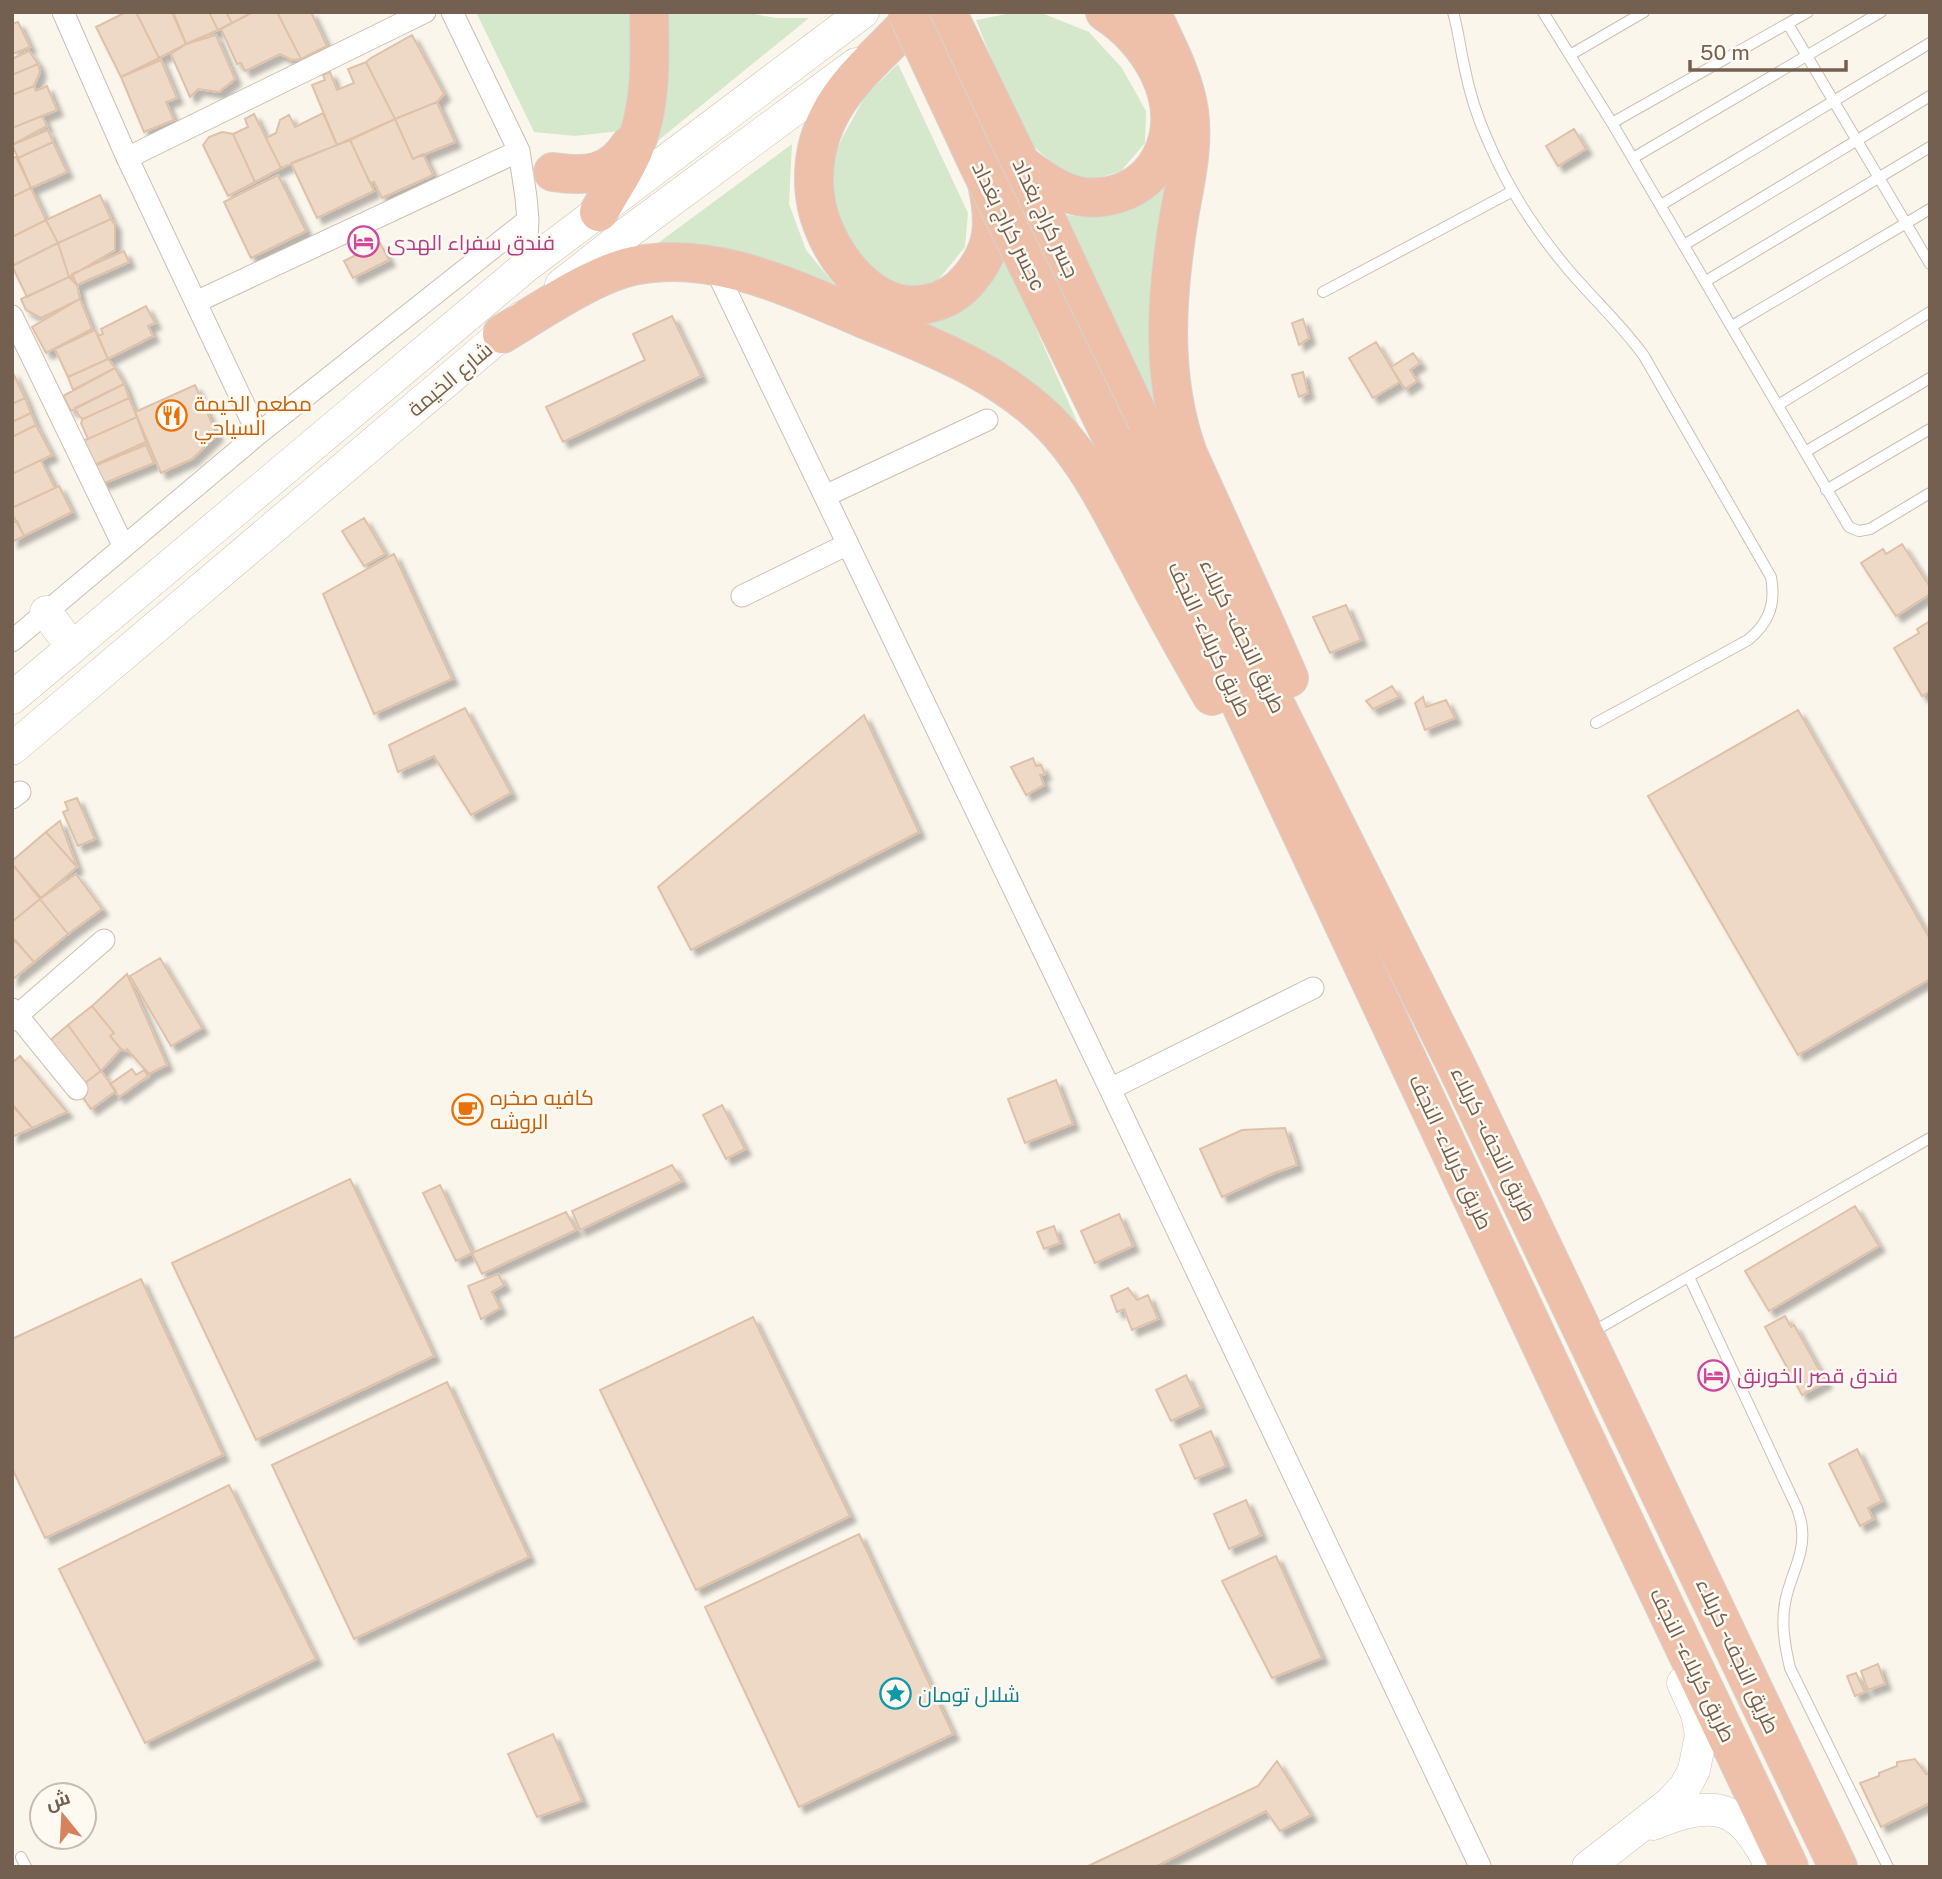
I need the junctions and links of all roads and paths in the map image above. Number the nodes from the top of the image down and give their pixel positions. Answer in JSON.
{"nodes":[{"id":1,"x":63,"y":12,"type":"edge"},
{"id":2,"x":425,"y":12,"type":"edge"},
{"id":3,"x":452,"y":12,"type":"edge"},
{"id":4,"x":649,"y":12,"type":"edge"},
{"id":5,"x":863,"y":12,"type":"edge"},
{"id":6,"x":947,"y":12,"type":"edge"},
{"id":7,"x":1105,"y":12,"type":"edge"},
{"id":8,"x":1151,"y":12,"type":"edge"},
{"id":9,"x":1453,"y":12,"type":"edge"},
{"id":10,"x":1543,"y":12,"type":"edge"},
{"id":11,"x":1644,"y":12,"type":"edge"},
{"id":12,"x":1808,"y":12,"type":"edge"},
{"id":13,"x":1881,"y":12,"type":"edge"},
{"id":14,"x":905,"y":21,"type":"edge"},
{"id":15,"x":1788,"y":24,"type":"junction"},
{"id":16,"x":1930,"y":43,"type":"edge"},
{"id":17,"x":1570,"y":55,"type":"junction"},
{"id":18,"x":1806,"y":55,"type":"junction"},
{"id":19,"x":1930,"y":96,"type":"edge"},
{"id":20,"x":1833,"y":101,"type":"junction"},
{"id":21,"x":1612,"y":123,"type":"junction"},
{"id":22,"x":640,"y":128,"type":"junction"},
{"id":23,"x":1856,"y":140,"type":"junction"},
{"id":24,"x":1930,"y":147,"type":"edge"},
{"id":25,"x":519,"y":151,"type":"junction"},
{"id":26,"x":127,"y":158,"type":"junction"},
{"id":27,"x":1633,"y":158,"type":"junction"},
{"id":28,"x":1020,"y":163,"type":"junction"},
{"id":29,"x":554,"y":172,"type":"junction"},
{"id":30,"x":1878,"y":177,"type":"junction"},
{"id":31,"x":986,"y":180,"type":"junction"},
{"id":32,"x":1514,"y":191,"type":"junction"},
{"id":33,"x":607,"y":198,"type":"junction"},
{"id":34,"x":1661,"y":205,"type":"junction"},
{"id":35,"x":1930,"y":209,"type":"edge"},
{"id":36,"x":528,"y":220,"type":"junction"},
{"id":37,"x":1905,"y":223,"type":"junction"},
{"id":38,"x":1684,"y":244,"type":"junction"},
{"id":39,"x":1930,"y":264,"type":"edge"},
{"id":40,"x":714,"y":266,"type":"junction"},
{"id":41,"x":525,"y":267,"type":"junction"},
{"id":42,"x":1706,"y":281,"type":"junction"},
{"id":43,"x":1323,"y":292,"type":"dead end"},
{"id":44,"x":196,"y":302,"type":"junction"},
{"id":45,"x":1930,"y":312,"type":"edge"},
{"id":46,"x":12,"y":316,"type":"edge"},
{"id":47,"x":1732,"y":326,"type":"junction"},
{"id":48,"x":502,"y":334,"type":"junction"},
{"id":49,"x":1930,"y":378,"type":"edge"},
{"id":50,"x":1778,"y":405,"type":"junction"},
{"id":51,"x":987,"y":420,"type":"dead end"},
{"id":52,"x":1930,"y":429,"type":"edge"},
{"id":53,"x":1127,"y":431,"type":"junction"},
{"id":54,"x":258,"y":434,"type":"junction"},
{"id":55,"x":1805,"y":452,"type":"junction"},
{"id":56,"x":1826,"y":490,"type":"junction"},
{"id":57,"x":1930,"y":494,"type":"edge"},
{"id":58,"x":825,"y":496,"type":"junction"},
{"id":59,"x":848,"y":544,"type":"junction"},
{"id":60,"x":124,"y":547,"type":"junction"},
{"id":61,"x":743,"y":596,"type":"dead end"},
{"id":62,"x":46,"y":612,"type":"junction"},
{"id":63,"x":12,"y":641,"type":"edge"},
{"id":64,"x":72,"y":647,"type":"junction"},
{"id":65,"x":13,"y":698,"type":"edge"},
{"id":66,"x":1596,"y":723,"type":"dead end"},
{"id":67,"x":38,"y":728,"type":"junction"},
{"id":68,"x":12,"y":749,"type":"edge"},
{"id":69,"x":1367,"y":887,"type":"junction"},
{"id":70,"x":1333,"y":902,"type":"junction"},
{"id":71,"x":104,"y":940,"type":"dead end"},
{"id":72,"x":1314,"y":988,"type":"dead end"},
{"id":73,"x":14,"y":1015,"type":"edge"},
{"id":74,"x":77,"y":1089,"type":"dead end"},
{"id":75,"x":1110,"y":1089,"type":"junction"},
{"id":76,"x":1930,"y":1138,"type":"edge"},
{"id":77,"x":1689,"y":1277,"type":"junction"},
{"id":78,"x":1586,"y":1336,"type":"junction"},
{"id":79,"x":1578,"y":1424,"type":"junction"},
{"id":80,"x":1627,"y":1837,"type":"junction"},
{"id":81,"x":1480,"y":1867,"type":"edge"},
{"id":82,"x":1588,"y":1867,"type":"edge"},
{"id":83,"x":1771,"y":1867,"type":"edge"},
{"id":84,"x":1789,"y":1867,"type":"edge"},
{"id":85,"x":1839,"y":1867,"type":"edge"},
{"id":86,"x":1888,"y":1867,"type":"edge"}],
"edges":[{"from":1,"to":26,"type":"street"},
{"from":2,"to":26,"type":"street"},
{"from":3,"to":25,"type":"street"},
{"from":4,"to":22,"type":"highway"},
{"from":5,"to":33,"type":"street","name":"شارع الخيمة"},
{"from":6,"to":28,"type":"highway","name":"جسر كراج بغداد"},
{"from":7,"to":28,"type":"highway"},
{"from":8,"to":69,"type":"highway"},
{"from":9,"to":32,"type":"lane"},
{"from":10,"to":17,"type":"lane"},
{"from":11,"to":17,"type":"lane"},
{"from":12,"to":15,"type":"lane"},
{"from":13,"to":18,"type":"lane"},
{"from":14,"to":31,"type":"highway","name":"جسر كراج بغدادc","bridge":true},
{"from":14,"to":31,"type":"highway","bridge":true},
{"from":14,"to":48,"type":"street","name":"شارع الخيمة"},
{"from":15,"to":18,"type":"lane"},
{"from":15,"to":21,"type":"lane"},
{"from":16,"to":20,"type":"lane"},
{"from":17,"to":21,"type":"lane"},
{"from":18,"to":20,"type":"lane"},
{"from":18,"to":27,"type":"lane"},
{"from":19,"to":23,"type":"lane"},
{"from":20,"to":23,"type":"lane"},
{"from":20,"to":34,"type":"lane"},
{"from":21,"to":27,"type":"lane"},
{"from":22,"to":29,"type":"highway"},
{"from":22,"to":33,"type":"highway"},
{"from":23,"to":30,"type":"lane"},
{"from":23,"to":38,"type":"lane"},
{"from":24,"to":30,"type":"lane"},
{"from":25,"to":29,"type":"street"},
{"from":25,"to":36,"type":"street"},
{"from":25,"to":44,"type":"street"},
{"from":26,"to":44,"type":"street"},
{"from":27,"to":34,"type":"lane"},
{"from":28,"to":53,"type":"highway","name":"جسر كراج بغداد"},
{"from":29,"to":33,"type":"street"},
{"from":30,"to":37,"type":"lane"},
{"from":30,"to":42,"type":"lane"},
{"from":31,"to":53,"type":"highway","name":"جسر كراج بغدادc","bridge":true},
{"from":32,"to":43,"type":"lane"},
{"from":32,"to":66,"type":"lane"},
{"from":33,"to":41,"type":"street","name":"شارع الخيمة"},
{"from":34,"to":38,"type":"lane"},
{"from":35,"to":37,"type":"lane"},
{"from":36,"to":41,"type":"street"},
{"from":36,"to":54,"type":"street"},
{"from":37,"to":39,"type":"lane"},
{"from":37,"to":47,"type":"lane"},
{"from":38,"to":42,"type":"lane"},
{"from":40,"to":48,"type":"highway"},
{"from":40,"to":58,"type":"street"},
{"from":40,"to":70,"type":"highway"},
{"from":41,"to":64,"type":"street","name":"شارع الخيمة"},
{"from":42,"to":47,"type":"lane"},
{"from":44,"to":54,"type":"street"},
{"from":45,"to":50,"type":"lane"},
{"from":46,"to":60,"type":"street"},
{"from":47,"to":50,"type":"lane"},
{"from":48,"to":67,"type":"street","name":"شارع الخيمة"},
{"from":49,"to":55,"type":"lane"},
{"from":50,"to":55,"type":"lane"},
{"from":51,"to":58,"type":"street"},
{"from":52,"to":56,"type":"lane"},
{"from":53,"to":69,"type":"highway","name":"طريق النجف - کربلاء"},
{"from":53,"to":70,"type":"highway","name":"طريق کربلاء - النجف"},
{"from":54,"to":60,"type":"street"},
{"from":55,"to":56,"type":"lane"},
{"from":56,"to":57,"type":"lane"},
{"from":58,"to":59,"type":"street"},
{"from":59,"to":61,"type":"street"},
{"from":59,"to":75,"type":"street"},
{"from":60,"to":62,"type":"street"},
{"from":62,"to":63,"type":"street"},
{"from":62,"to":64,"type":"street"},
{"from":64,"to":65,"type":"street","name":"شارع الخيمة"},
{"from":65,"to":67,"type":"street"},
{"from":67,"to":68,"type":"street","name":"شارع الخيمة"},
{"from":69,"to":78,"type":"highway","name":"طريق النجف - کربلاء"},
{"from":70,"to":79,"type":"highway","name":"طريق کربلاء - النجف"},
{"from":71,"to":73,"type":"street"},
{"from":72,"to":75,"type":"street"},
{"from":73,"to":74,"type":"street"},
{"from":75,"to":81,"type":"street"},
{"from":76,"to":77,"type":"lane"},
{"from":77,"to":78,"type":"lane"},
{"from":77,"to":86,"type":"lane"},
{"from":78,"to":85,"type":"highway","name":"طريق النجف - کربلاء"},
{"from":79,"to":80,"type":"street"},
{"from":79,"to":84,"type":"highway","name":"طريق کربلاء - النجف"},
{"from":80,"to":82,"type":"street"},
{"from":80,"to":83,"type":"street"}]}
